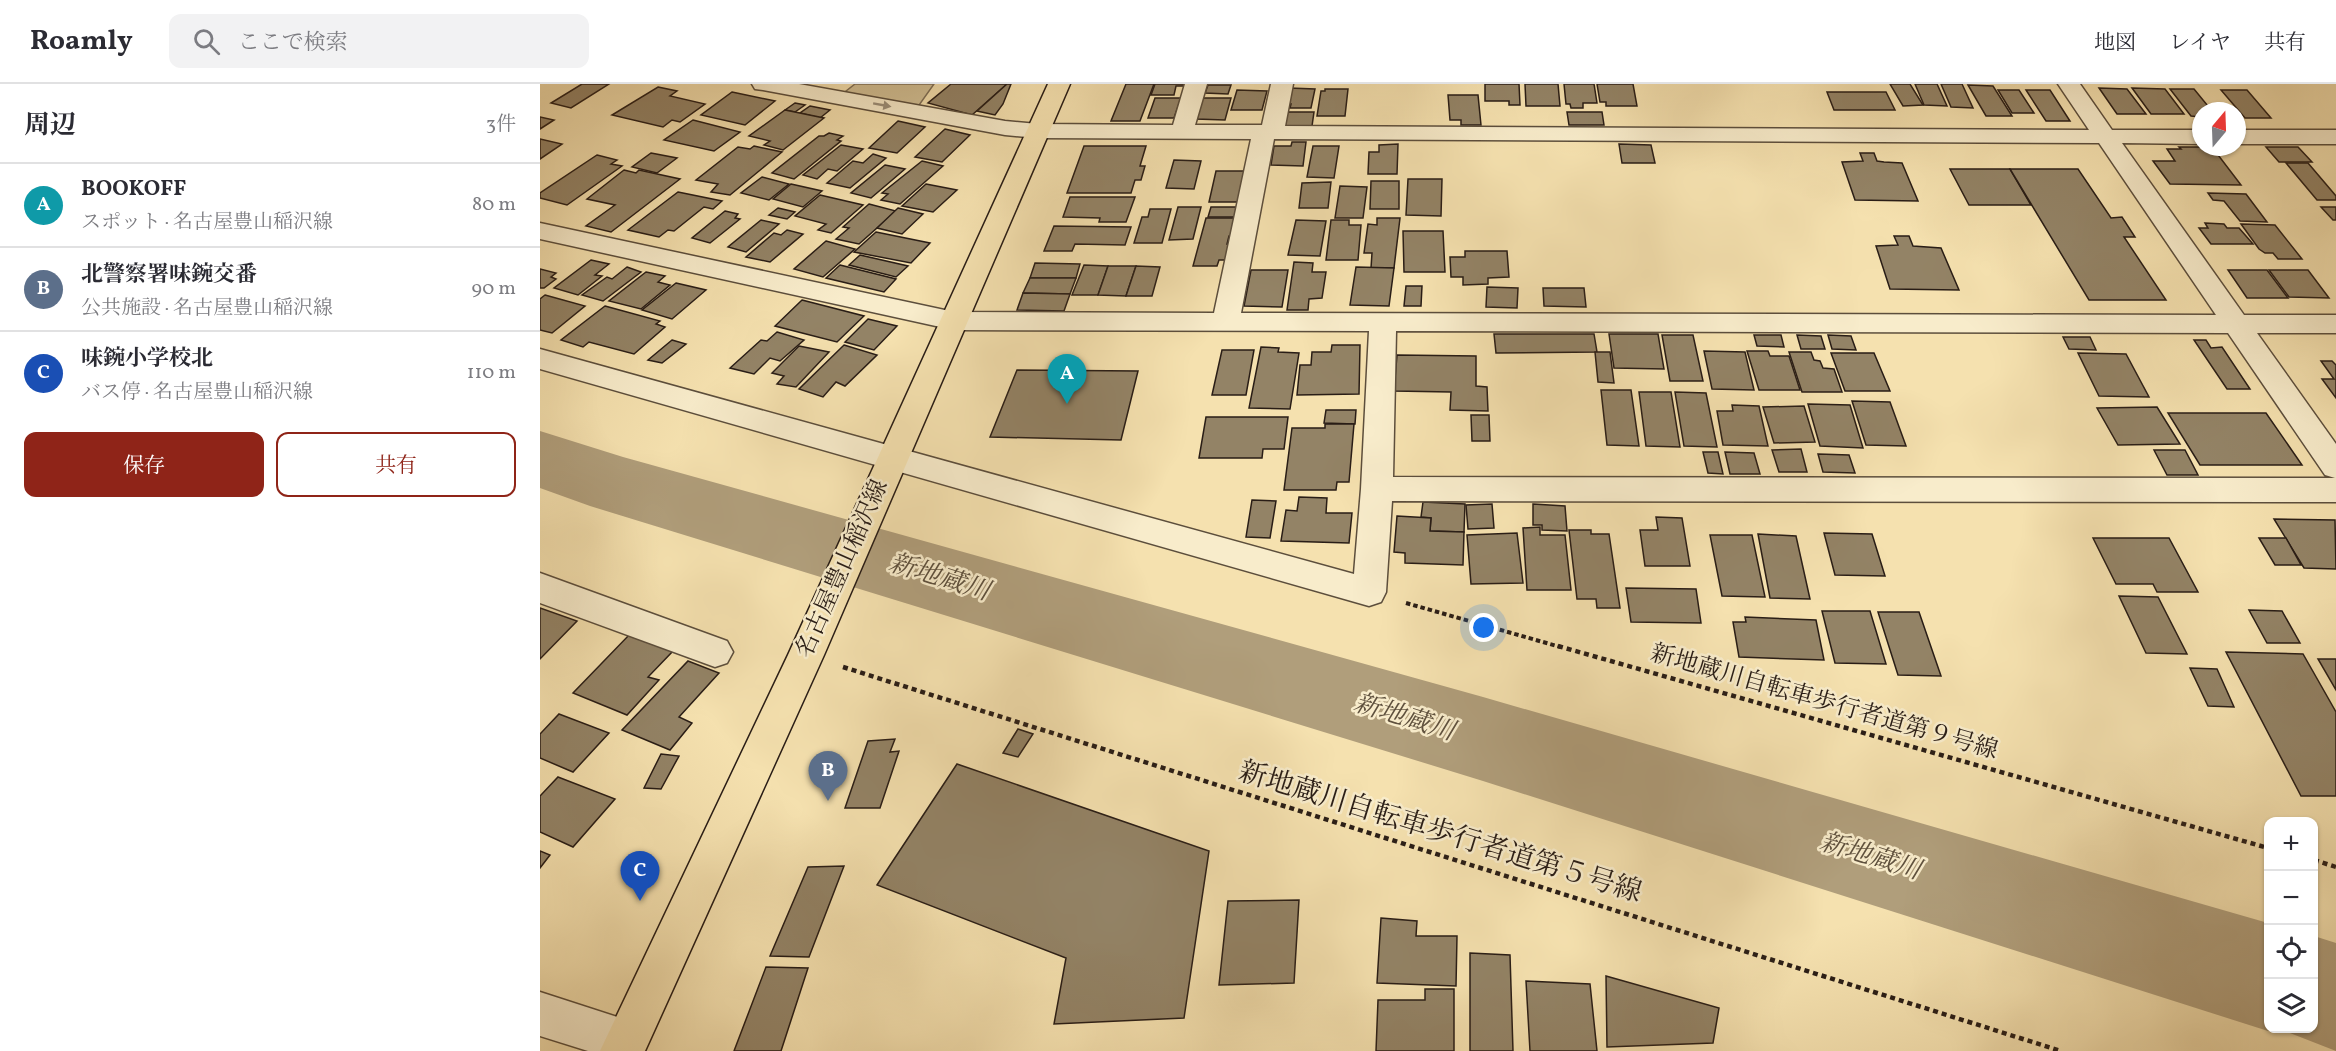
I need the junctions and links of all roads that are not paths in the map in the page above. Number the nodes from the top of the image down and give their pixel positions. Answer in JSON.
{"nodes":[{"id":1,"x":763,"y":84,"type":"edge"},
{"id":2,"x":1059,"y":84,"type":"edge"},
{"id":3,"x":1196,"y":84,"type":"edge"},
{"id":4,"x":1282,"y":84,"type":"edge"},
{"id":5,"x":2069,"y":84,"type":"edge"},
{"id":6,"x":1038,"y":131,"type":"junction"},
{"id":7,"x":1182,"y":132,"type":"junction"},
{"id":8,"x":1268,"y":133,"type":"junction"},
{"id":9,"x":2106,"y":137,"type":"junction"},
{"id":10,"x":2192,"y":137,"type":"edge"},
{"id":11,"x":2246,"y":137,"type":"edge"},
{"id":12,"x":2336,"y":137,"type":"edge"},
{"id":13,"x":540,"y":231,"type":"edge"},
{"id":14,"x":954,"y":321,"type":"junction"},
{"id":15,"x":1226,"y":321,"type":"junction"},
{"id":16,"x":1383,"y":321,"type":"junction"},
{"id":17,"x":2236,"y":324,"type":"junction"},
{"id":18,"x":2336,"y":324,"type":"edge"},
{"id":19,"x":540,"y":359,"type":"edge"},
{"id":20,"x":890,"y":463,"type":"junction"},
{"id":21,"x":2336,"y":467,"type":"edge"},
{"id":22,"x":1377,"y":489,"type":"junction"},
{"id":23,"x":2336,"y":490,"type":"edge"},
{"id":24,"x":540,"y":587,"type":"edge"},
{"id":25,"x":715,"y":652,"type":"dead end"},
{"id":26,"x":540,"y":1014,"type":"edge"},
{"id":27,"x":624,"y":1046,"type":"edge"}],
"edges":[{"from":1,"to":6,"type":"street","one_way":true},
{"from":2,"to":6,"type":"main road","name":"名古屋豊山稲沢線"},
{"from":3,"to":7,"type":"street"},
{"from":4,"to":8,"type":"street"},
{"from":5,"to":9,"type":"street"},
{"from":6,"to":7,"type":"street"},
{"from":6,"to":14,"type":"main road","name":"名古屋豊山稲沢線"},
{"from":7,"to":8,"type":"street"},
{"from":8,"to":9,"type":"street"},
{"from":8,"to":15,"type":"street"},
{"from":9,"to":10,"type":"street"},
{"from":9,"to":17,"type":"street"},
{"from":11,"to":12,"type":"street"},
{"from":13,"to":14,"type":"street"},
{"from":14,"to":15,"type":"street"},
{"from":14,"to":20,"type":"main road","name":"名古屋豊山稲沢線"},
{"from":15,"to":16,"type":"street"},
{"from":16,"to":17,"type":"street"},
{"from":16,"to":22,"type":"street"},
{"from":17,"to":18,"type":"street"},
{"from":17,"to":21,"type":"street"},
{"from":19,"to":20,"type":"street"},
{"from":20,"to":22,"type":"street"},
{"from":20,"to":27,"type":"main road","name":"名古屋豊山稲沢線"},
{"from":22,"to":23,"type":"street"},
{"from":24,"to":25,"type":"street"},
{"from":26,"to":27,"type":"street"}]}
